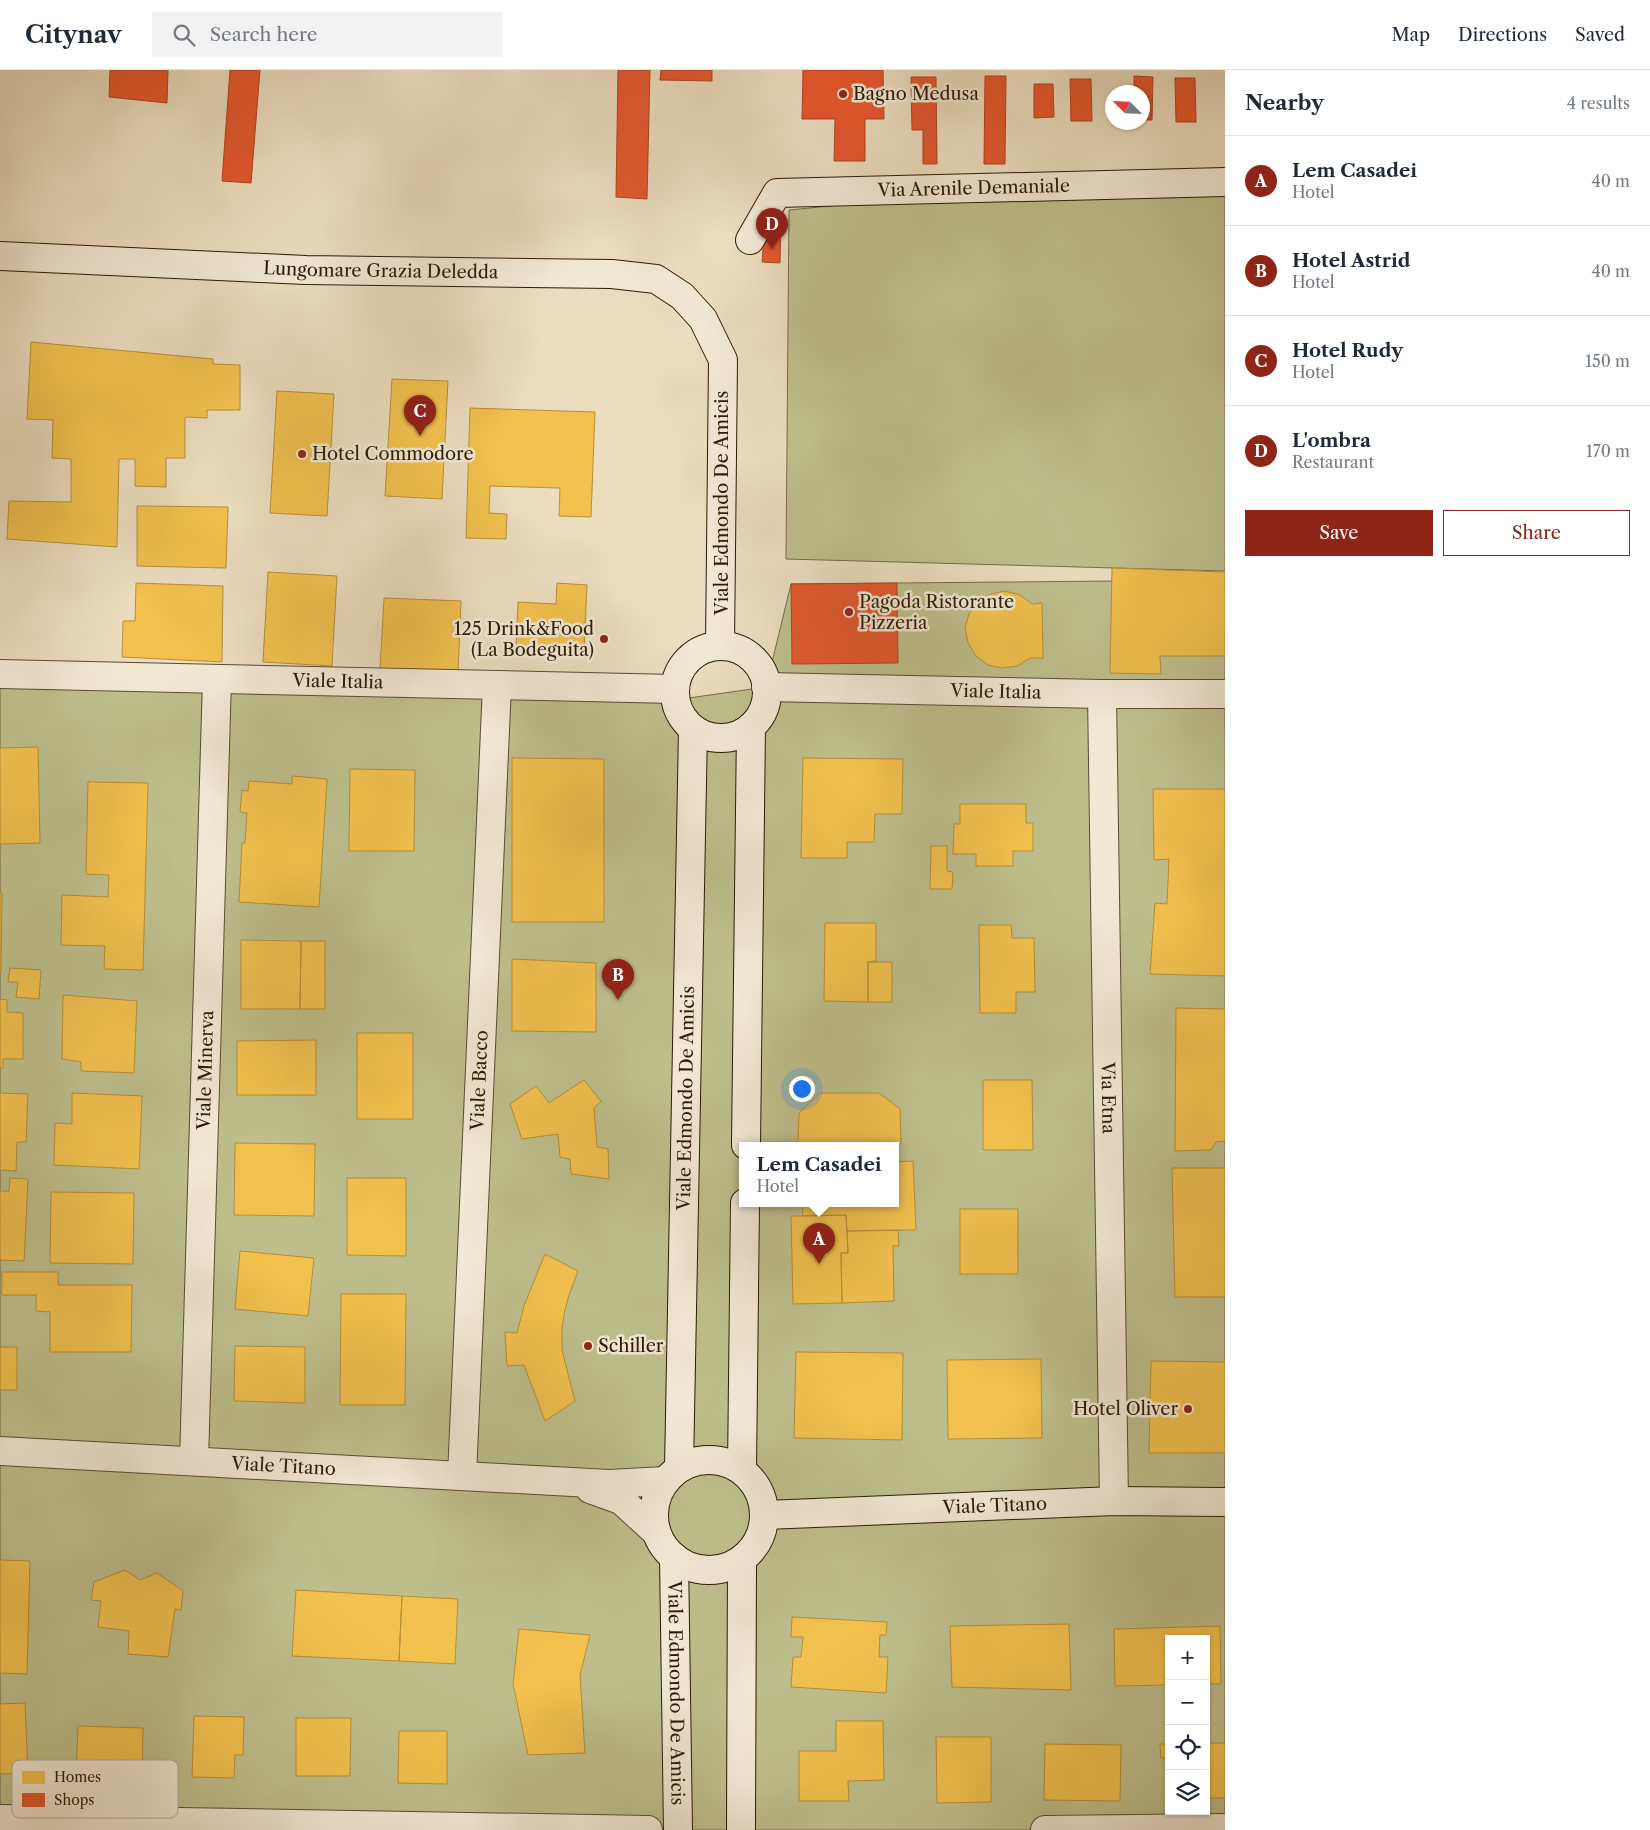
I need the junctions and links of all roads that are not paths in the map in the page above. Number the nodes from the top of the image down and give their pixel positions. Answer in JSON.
{"nodes":[{"id":1,"x":1225,"y":182,"type":"edge"},
{"id":2,"x":750,"y":240,"type":"dead end"},
{"id":3,"x":0,"y":256,"type":"edge"},
{"id":4,"x":722,"y":360,"type":"joint"},
{"id":5,"x":720,"y":646,"type":"junction"},
{"id":6,"x":0,"y":674,"type":"edge"},
{"id":7,"x":217,"y":679,"type":"junction"},
{"id":8,"x":497,"y":685,"type":"junction"},
{"id":9,"x":766,"y":687,"type":"junction"},
{"id":10,"x":675,"y":689,"type":"junction"},
{"id":11,"x":1102,"y":694,"type":"junction"},
{"id":12,"x":1225,"y":694,"type":"edge"},
{"id":13,"x":751,"y":727,"type":"junction"},
{"id":14,"x":693,"y":729,"type":"junction"},
{"id":15,"x":746,"y":1142,"type":"edge"},
{"id":16,"x":745,"y":1207,"type":"edge"},
{"id":17,"x":0,"y":1450,"type":"edge"},
{"id":18,"x":194,"y":1461,"type":"junction"},
{"id":19,"x":742,"y":1470,"type":"junction"},
{"id":20,"x":672,"y":1474,"type":"junction"},
{"id":21,"x":462,"y":1476,"type":"junction"},
{"id":22,"x":567,"y":1481,"type":"junction"},
{"id":23,"x":1114,"y":1501,"type":"junction"},
{"id":24,"x":1225,"y":1502,"type":"edge"},
{"id":25,"x":765,"y":1515,"type":"junction"},
{"id":26,"x":656,"y":1532,"type":"junction"},
{"id":27,"x":674,"y":1557,"type":"junction"},
{"id":28,"x":742,"y":1560,"type":"junction"},
{"id":29,"x":0,"y":1818,"type":"edge"},
{"id":30,"x":1225,"y":1828,"type":"edge"},
{"id":31,"x":648,"y":1830,"type":"edge"},
{"id":32,"x":678,"y":1830,"type":"edge"},
{"id":33,"x":741,"y":1830,"type":"edge"},
{"id":34,"x":1045,"y":1830,"type":"edge"}],
"edges":[{"from":1,"to":2,"type":"street","name":"Via Arenile Demaniale"},
{"from":3,"to":4,"type":"street","name":"Lungomare Grazia Deledda"},
{"from":4,"to":5,"type":"street","name":"Viale Edmondo De Amicis"},
{"from":5,"to":9,"type":"street"},
{"from":5,"to":10,"type":"street"},
{"from":6,"to":7,"type":"street","name":"Viale Italia"},
{"from":7,"to":8,"type":"street","name":"Viale Italia"},
{"from":7,"to":18,"type":"street","name":"Viale Minerva"},
{"from":8,"to":10,"type":"street","name":"Viale Italia"},
{"from":8,"to":21,"type":"street","name":"Viale Bacco"},
{"from":9,"to":11,"type":"street","name":"Viale Italia"},
{"from":9,"to":13,"type":"street"},
{"from":10,"to":14,"type":"street"},
{"from":11,"to":12,"type":"street","name":"Viale Italia"},
{"from":11,"to":23,"type":"street","name":"Via Etna"},
{"from":13,"to":14,"type":"street"},
{"from":13,"to":15,"type":"street"},
{"from":14,"to":20,"type":"street","name":"Viale Edmondo De Amicis"},
{"from":16,"to":19,"type":"street"},
{"from":17,"to":18,"type":"street","name":"Viale Titano"},
{"from":18,"to":21,"type":"street","name":"Viale Titano"},
{"from":19,"to":20,"type":"street"},
{"from":19,"to":25,"type":"street"},
{"from":20,"to":22,"type":"street","name":"Viale Titano"},
{"from":20,"to":26,"type":"street"},
{"from":21,"to":22,"type":"street","name":"Viale Titano"},
{"from":22,"to":26,"type":"street","name":"Viale Titano"},
{"from":23,"to":24,"type":"street","name":"Viale Titano"},
{"from":23,"to":25,"type":"street","name":"Viale Titano"},
{"from":25,"to":28,"type":"street"},
{"from":26,"to":27,"type":"street"},
{"from":27,"to":28,"type":"street"},
{"from":27,"to":32,"type":"street","name":"Viale Edmondo De Amicis"},
{"from":28,"to":33,"type":"street"},
{"from":29,"to":31,"type":"street"},
{"from":30,"to":34,"type":"street"}]}
